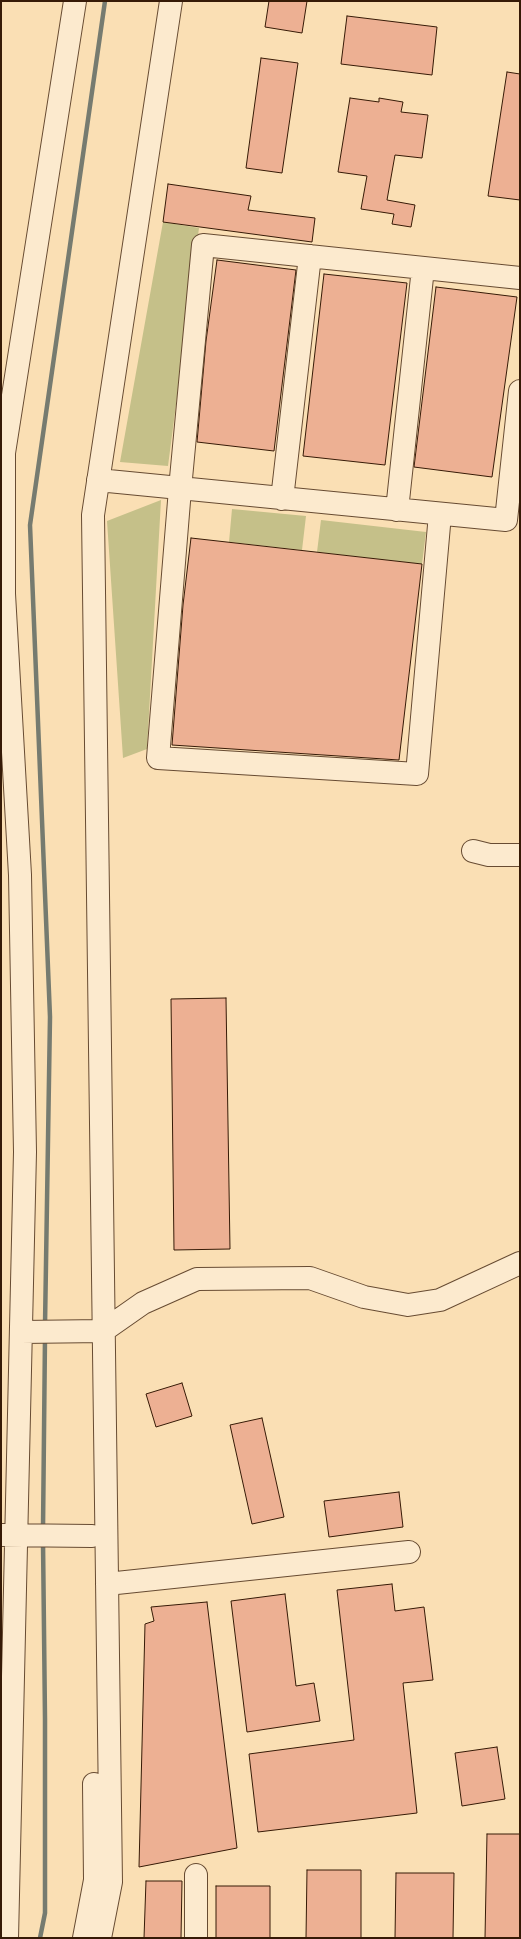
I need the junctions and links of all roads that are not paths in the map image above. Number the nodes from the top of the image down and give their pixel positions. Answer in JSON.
{"nodes":[{"id":1,"x":75,"y":1,"type":"edge"},
{"id":2,"x":158,"y":1,"type":"edge"},
{"id":3,"x":172,"y":1,"type":"edge"},
{"id":4,"x":310,"y":256,"type":"junction"},
{"id":5,"x":423,"y":268,"type":"junction"},
{"id":6,"x":520,"y":278,"type":"edge"},
{"id":7,"x":520,"y":391,"type":"edge"},
{"id":8,"x":98,"y":480,"type":"junction"},
{"id":9,"x":180,"y":488,"type":"junction"},
{"id":10,"x":282,"y":498,"type":"junction"},
{"id":11,"x":397,"y":510,"type":"junction"},
{"id":12,"x":440,"y":514,"type":"junction"},
{"id":13,"x":2,"y":537,"type":"edge"},
{"id":14,"x":473,"y":851,"type":"dead end"},
{"id":15,"x":520,"y":855,"type":"edge"},
{"id":16,"x":520,"y":1263,"type":"edge"},
{"id":17,"x":96,"y":1331,"type":"junction"},
{"id":18,"x":21,"y":1332,"type":"junction"},
{"id":19,"x":8,"y":1536,"type":"edge"},
{"id":20,"x":92,"y":1536,"type":"junction"},
{"id":21,"x":409,"y":1552,"type":"dead end"},
{"id":22,"x":107,"y":1584,"type":"junction"},
{"id":23,"x":196,"y":1874,"type":"dead end"},
{"id":24,"x":7,"y":1938,"type":"edge"},
{"id":25,"x":84,"y":1938,"type":"edge"},
{"id":26,"x":100,"y":1938,"type":"edge"},
{"id":27,"x":196,"y":1938,"type":"edge"}],
"edges":[{"from":1,"to":13,"type":"street"},
{"from":2,"to":17,"type":"street"},
{"from":3,"to":8,"type":"street"},
{"from":4,"to":5,"type":"street"},
{"from":4,"to":9,"type":"street"},
{"from":4,"to":10,"type":"street"},
{"from":5,"to":6,"type":"street"},
{"from":5,"to":11,"type":"street"},
{"from":7,"to":12,"type":"street"},
{"from":8,"to":9,"type":"street"},
{"from":8,"to":17,"type":"street"},
{"from":9,"to":10,"type":"street"},
{"from":9,"to":12,"type":"street"},
{"from":10,"to":11,"type":"street"},
{"from":11,"to":12,"type":"street"},
{"from":13,"to":18,"type":"street"},
{"from":14,"to":15,"type":"street"},
{"from":16,"to":17,"type":"street"},
{"from":17,"to":18,"type":"street"},
{"from":17,"to":20,"type":"street"},
{"from":17,"to":22,"type":"street"},
{"from":18,"to":19,"type":"street"},
{"from":19,"to":20,"type":"street"},
{"from":19,"to":24,"type":"street"},
{"from":20,"to":25,"type":"street"},
{"from":21,"to":22,"type":"street"},
{"from":22,"to":26,"type":"street"},
{"from":23,"to":27,"type":"street"}]}
